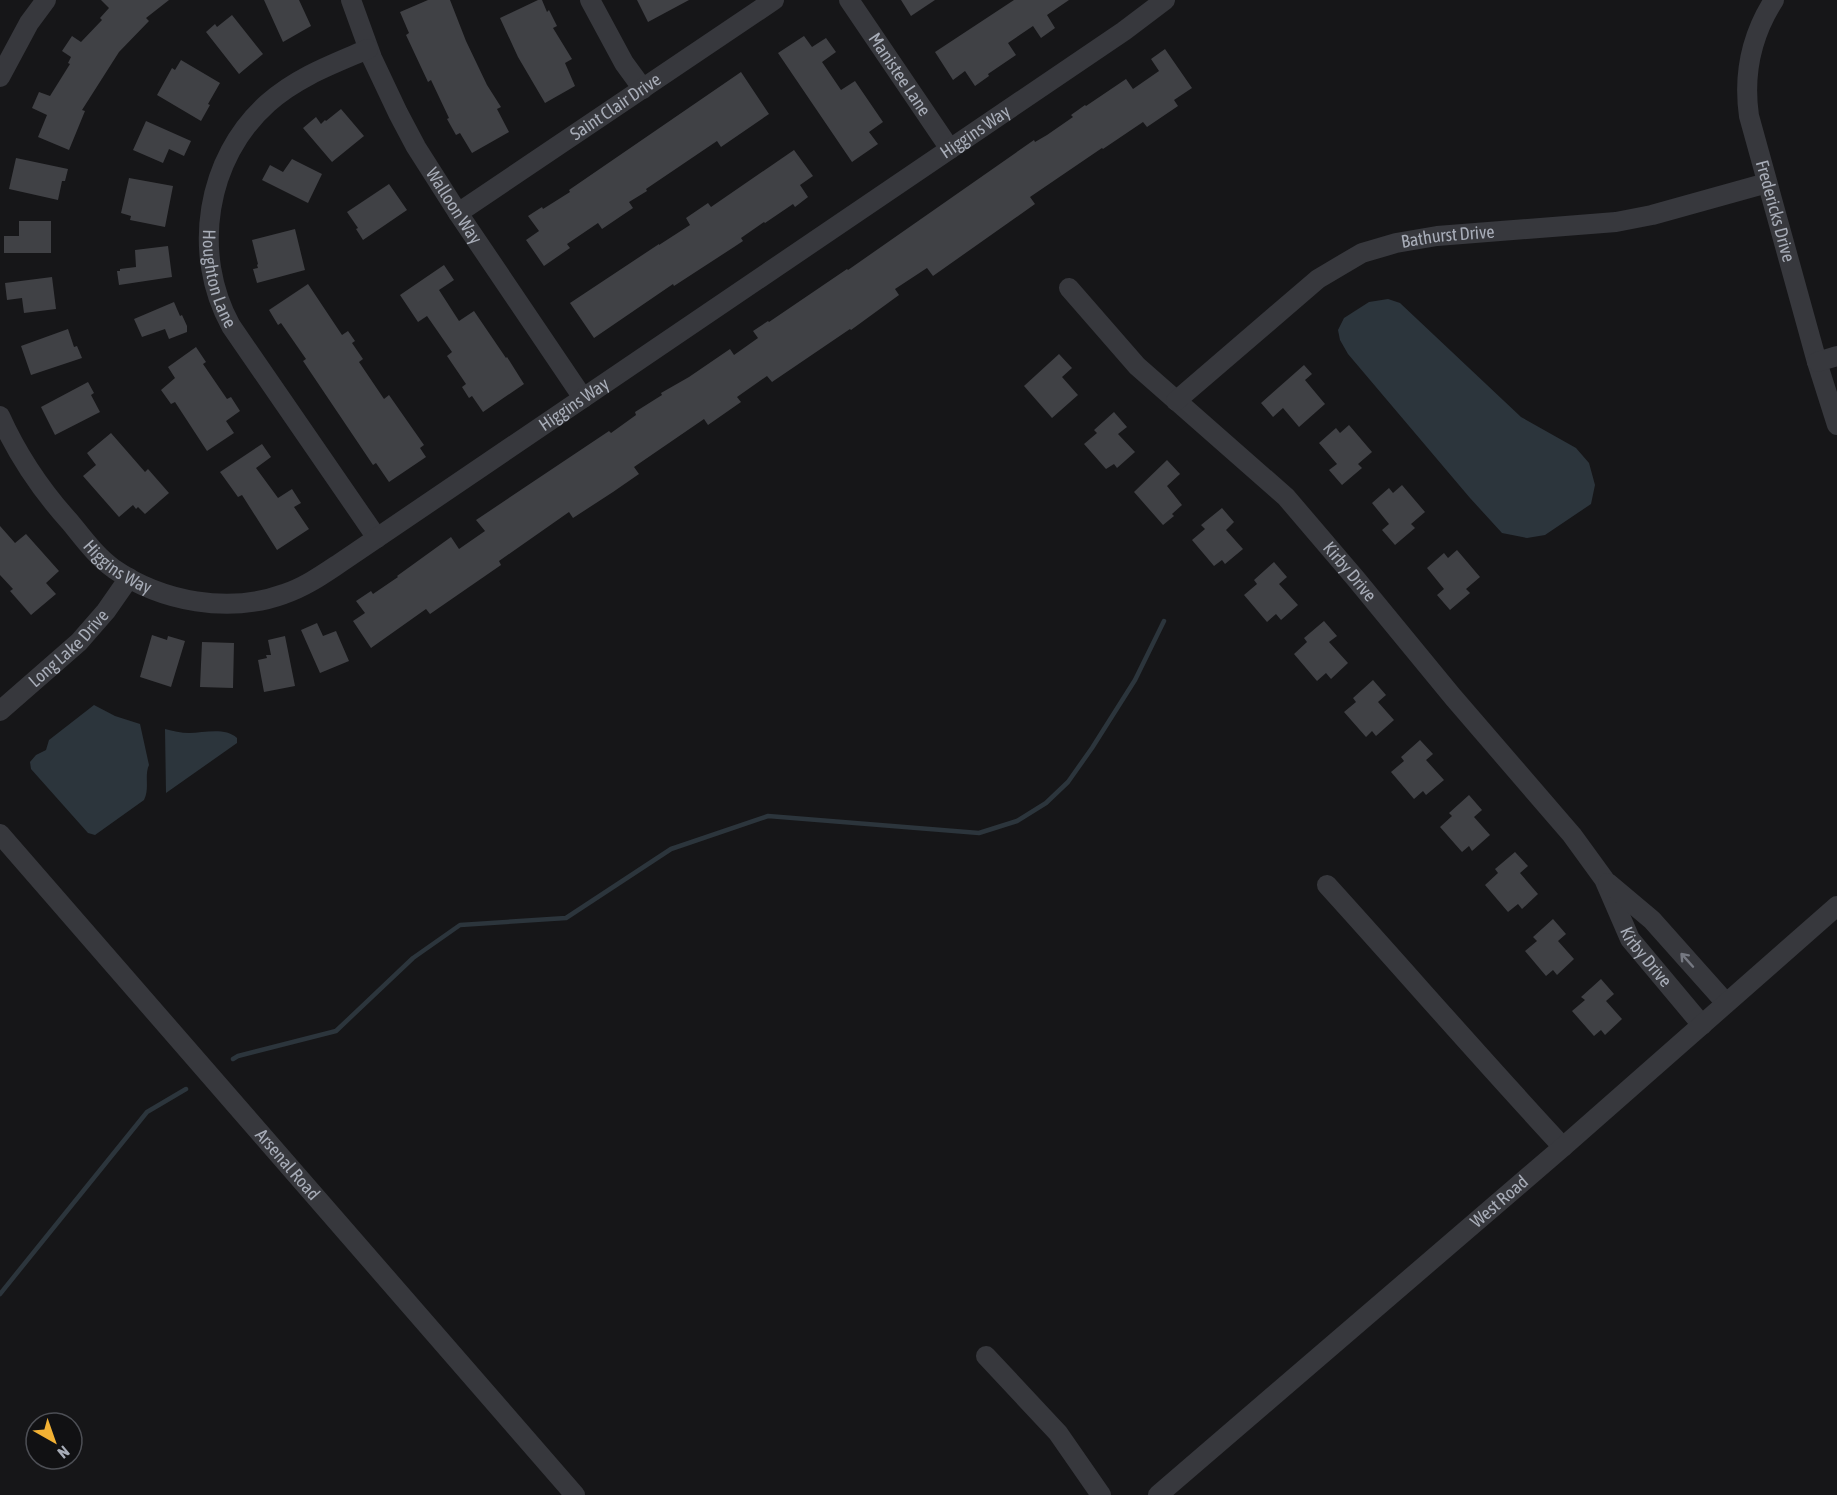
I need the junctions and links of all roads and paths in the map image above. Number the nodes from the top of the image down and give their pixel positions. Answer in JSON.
{"nodes":[{"id":1,"x":46,"y":0,"type":"edge"},
{"id":2,"x":351,"y":0,"type":"edge"},
{"id":3,"x":590,"y":0,"type":"edge"},
{"id":4,"x":774,"y":0,"type":"edge"},
{"id":5,"x":849,"y":0,"type":"edge"},
{"id":6,"x":1165,"y":0,"type":"edge"},
{"id":7,"x":1774,"y":0,"type":"edge"},
{"id":8,"x":368,"y":49,"type":"junction"},
{"id":9,"x":0,"y":77,"type":"edge"},
{"id":10,"x":643,"y":89,"type":"junction"},
{"id":11,"x":950,"y":149,"type":"junction"},
{"id":12,"x":1767,"y":183,"type":"junction"},
{"id":13,"x":458,"y":213,"type":"junction"},
{"id":14,"x":1069,"y":288,"type":"dead end"},
{"id":15,"x":1837,"y":357,"type":"edge"},
{"id":16,"x":1817,"y":362,"type":"junction"},
{"id":17,"x":583,"y":398,"type":"junction"},
{"id":18,"x":1176,"y":402,"type":"junction"},
{"id":19,"x":0,"y":416,"type":"edge"},
{"id":20,"x":1837,"y":425,"type":"edge"},
{"id":21,"x":377,"y":538,"type":"junction"},
{"id":22,"x":129,"y":578,"type":"junction"},
{"id":23,"x":0,"y":711,"type":"edge"},
{"id":24,"x":0,"y":834,"type":"edge"},
{"id":25,"x":1604,"y":879,"type":"junction"},
{"id":26,"x":1327,"y":885,"type":"dead end"},
{"id":27,"x":1837,"y":906,"type":"edge"},
{"id":28,"x":1726,"y":1003,"type":"junction"},
{"id":29,"x":1702,"y":1025,"type":"junction"},
{"id":30,"x":1563,"y":1147,"type":"junction"},
{"id":31,"x":986,"y":1356,"type":"dead end"},
{"id":32,"x":574,"y":1495,"type":"edge"},
{"id":33,"x":1101,"y":1495,"type":"edge"},
{"id":34,"x":1158,"y":1495,"type":"edge"}],
"edges":[{"from":1,"to":9,"type":"street"},
{"from":2,"to":8,"type":"street","name":"Walloon Way"},
{"from":3,"to":10,"type":"street"},
{"from":4,"to":10,"type":"street","name":"Saint Clair Drive"},
{"from":5,"to":11,"type":"street","name":"Manistee Lane"},
{"from":6,"to":11,"type":"street","name":"Higgins Way"},
{"from":7,"to":12,"type":"street","name":"Fredericks Drive"},
{"from":8,"to":13,"type":"street","name":"Walloon Way"},
{"from":8,"to":21,"type":"street","name":"Houghton Lane"},
{"from":10,"to":13,"type":"street","name":"Saint Clair Drive"},
{"from":11,"to":17,"type":"street","name":"Higgins Way"},
{"from":12,"to":16,"type":"street","name":"Fredericks Drive"},
{"from":12,"to":18,"type":"street","name":"Bathurst Drive"},
{"from":13,"to":17,"type":"street","name":"Walloon Way"},
{"from":14,"to":18,"type":"street","name":"Kirby Drive"},
{"from":15,"to":16,"type":"street"},
{"from":16,"to":20,"type":"street","name":"Fredericks Drive"},
{"from":17,"to":21,"type":"street","name":"Higgins Way"},
{"from":18,"to":25,"type":"street","name":"Kirby Drive"},
{"from":19,"to":22,"type":"street","name":"Higgins Way"},
{"from":21,"to":22,"type":"street","name":"Higgins Way"},
{"from":22,"to":23,"type":"street","name":"Long Lake Drive"},
{"from":24,"to":32,"type":"street","name":"Arsenal Road"},
{"from":28,"to":25,"type":"street","name":"Kirby Drive","one_way":true},
{"from":25,"to":29,"type":"street","name":"Kirby Drive"},
{"from":26,"to":30,"type":"street"},
{"from":27,"to":28,"type":"street","name":"West Road"},
{"from":28,"to":29,"type":"street","name":"West Road"},
{"from":29,"to":30,"type":"street","name":"West Road"},
{"from":30,"to":34,"type":"street","name":"West Road"},
{"from":31,"to":33,"type":"street"}]}
